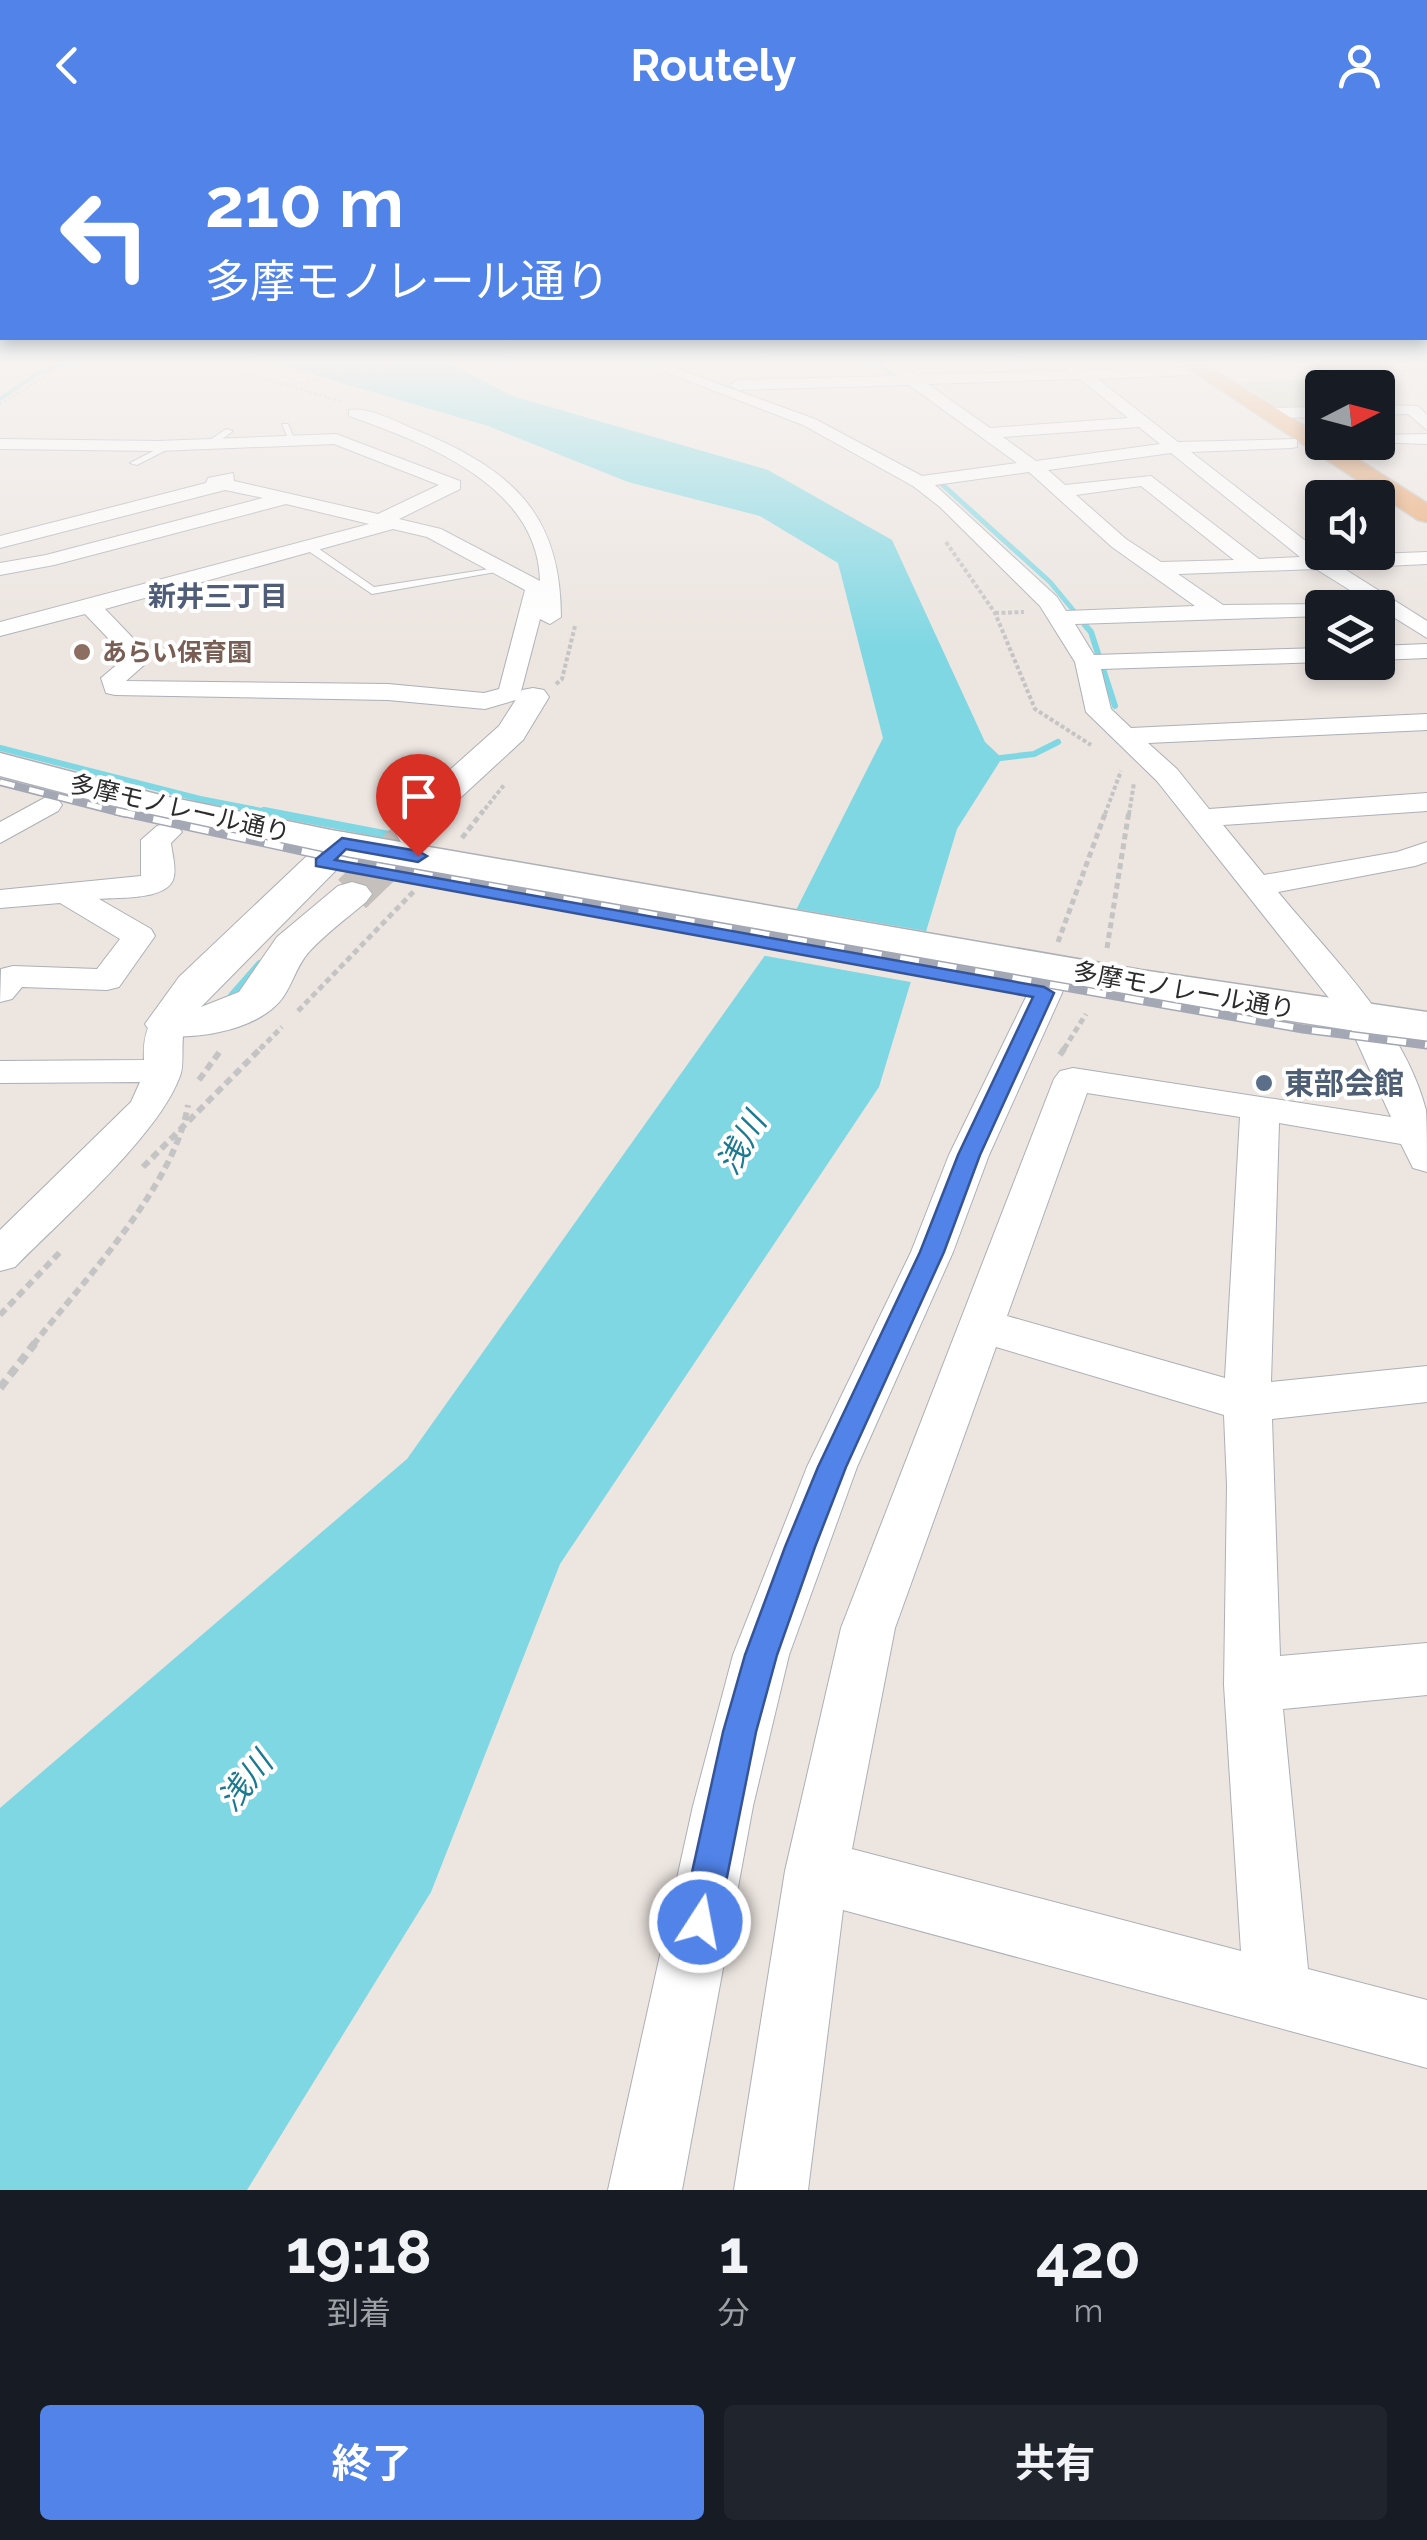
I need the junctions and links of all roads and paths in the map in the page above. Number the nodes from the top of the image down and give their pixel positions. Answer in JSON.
{"nodes":[{"id":1,"x":146,"y":457,"type":"edge"},
{"id":2,"x":387,"y":457,"type":"edge"},
{"id":3,"x":456,"y":457,"type":"edge"},
{"id":4,"x":881,"y":457,"type":"edge"},
{"id":5,"x":1020,"y":457,"type":"edge"},
{"id":6,"x":1103,"y":457,"type":"edge"},
{"id":7,"x":1187,"y":457,"type":"edge"},
{"id":8,"x":1329,"y":460,"type":"edge"},
{"id":9,"x":1338,"y":460,"type":"edge"},
{"id":10,"x":134,"y":463,"type":"dead end"},
{"id":11,"x":1034,"y":467,"type":"junction"},
{"id":12,"x":251,"y":470,"type":"dead end"},
{"id":13,"x":1350,"y":480,"type":"edge"},
{"id":14,"x":930,"y":481,"type":"junction"},
{"id":15,"x":224,"y":484,"type":"junction"},
{"id":16,"x":1060,"y":491,"type":"junction"},
{"id":17,"x":283,"y":499,"type":"junction"},
{"id":18,"x":345,"y":513,"type":"junction"},
{"id":19,"x":1395,"y":514,"type":"edge"},
{"id":20,"x":1427,"y":514,"type":"edge"},
{"id":21,"x":387,"y":522,"type":"junction"},
{"id":22,"x":936,"y":530,"type":"dead end"},
{"id":23,"x":308,"y":535,"type":"junction"},
{"id":24,"x":1427,"y":536,"type":"edge"},
{"id":25,"x":0,"y":542,"type":"edge"},
{"id":26,"x":1305,"y":550,"type":"edge"},
{"id":27,"x":1427,"y":558,"type":"edge"},
{"id":28,"x":1395,"y":560,"type":"edge"},
{"id":29,"x":1305,"y":564,"type":"edge"},
{"id":30,"x":1255,"y":566,"type":"junction"},
{"id":31,"x":0,"y":569,"type":"edge"},
{"id":32,"x":1156,"y":569,"type":"junction"},
{"id":33,"x":502,"y":570,"type":"junction"},
{"id":34,"x":1331,"y":570,"type":"edge"},
{"id":35,"x":136,"y":572,"type":"dead end"},
{"id":36,"x":1359,"y":590,"type":"edge"},
{"id":37,"x":544,"y":593,"type":"junction"},
{"id":38,"x":30,"y":598,"type":"dead end"},
{"id":39,"x":91,"y":608,"type":"junction"},
{"id":40,"x":1305,"y":609,"type":"edge"},
{"id":41,"x":1218,"y":612,"type":"junction"},
{"id":42,"x":1395,"y":614,"type":"edge"},
{"id":43,"x":1073,"y":617,"type":"junction"},
{"id":44,"x":0,"y":629,"type":"edge"},
{"id":45,"x":1427,"y":630,"type":"edge"},
{"id":46,"x":545,"y":641,"type":"dead end"},
{"id":47,"x":1427,"y":651,"type":"edge"},
{"id":48,"x":1395,"y":652,"type":"edge"},
{"id":49,"x":1305,"y":656,"type":"edge"},
{"id":50,"x":1097,"y":662,"type":"junction"},
{"id":51,"x":535,"y":688,"type":"dead end"},
{"id":52,"x":1427,"y":722,"type":"edge"},
{"id":53,"x":1096,"y":747,"type":"dead end"},
{"id":54,"x":1121,"y":750,"type":"junction"},
{"id":55,"x":0,"y":764,"type":"edge"},
{"id":56,"x":1122,"y":769,"type":"junction"},
{"id":57,"x":0,"y":791,"type":"edge"},
{"id":58,"x":1427,"y":802,"type":"edge"},
{"id":59,"x":48,"y":805,"type":"junction"},
{"id":60,"x":1200,"y":818,"type":"junction"},
{"id":61,"x":167,"y":832,"type":"junction"},
{"id":62,"x":0,"y":834,"type":"edge"},
{"id":63,"x":414,"y":834,"type":"tunnel mouth"},
{"id":64,"x":332,"y":853,"type":"junction"},
{"id":65,"x":1420,"y":862,"type":"edge"},
{"id":66,"x":1256,"y":886,"type":"junction"},
{"id":67,"x":352,"y":894,"type":"tunnel mouth"},
{"id":68,"x":69,"y":895,"type":"junction"},
{"id":69,"x":0,"y":898,"type":"edge"},
{"id":70,"x":1104,"y":962,"type":"dead end"},
{"id":71,"x":1039,"y":978,"type":"junction"},
{"id":72,"x":0,"y":992,"type":"edge"},
{"id":73,"x":246,"y":1007,"type":"junction"},
{"id":74,"x":167,"y":1024,"type":"junction"},
{"id":75,"x":1427,"y":1027,"type":"edge"},
{"id":76,"x":1390,"y":1040,"type":"edge"},
{"id":77,"x":0,"y":1072,"type":"edge"},
{"id":78,"x":182,"y":1087,"type":"junction"},
{"id":79,"x":1260,"y":1108,"type":"junction"},
{"id":80,"x":1421,"y":1147,"type":"edge"},
{"id":81,"x":19,"y":1214,"type":"edge"},
{"id":82,"x":0,"y":1256,"type":"edge"},
{"id":83,"x":979,"y":1325,"type":"junction"},
{"id":84,"x":1427,"y":1384,"type":"edge"},
{"id":85,"x":0,"y":1388,"type":"edge"},
{"id":86,"x":1246,"y":1403,"type":"junction"},
{"id":87,"x":1427,"y":1670,"type":"edge"},
{"id":88,"x":1252,"y":1685,"type":"junction"},
{"id":89,"x":816,"y":1871,"type":"junction"},
{"id":90,"x":1277,"y":1996,"type":"junction"},
{"id":91,"x":1427,"y":2034,"type":"edge"},
{"id":92,"x":645,"y":2190,"type":"edge"},
{"id":93,"x":771,"y":2190,"type":"edge"}],
"edges":[{"from":1,"to":10,"type":"lane"},
{"from":2,"to":21,"type":"street"},
{"from":3,"to":37,"type":"street"},
{"from":4,"to":14,"type":"street"},
{"from":5,"to":11,"type":"street"},
{"from":6,"to":11,"type":"street"},
{"from":7,"to":26,"type":"street"},
{"from":8,"to":13,"type":"highway"},
{"from":9,"to":20,"type":"highway"},
{"from":11,"to":14,"type":"street"},
{"from":11,"to":16,"type":"street"},
{"from":12,"to":15,"type":"street"},
{"from":14,"to":43,"type":"street"},
{"from":15,"to":17,"type":"street"},
{"from":15,"to":25,"type":"street"},
{"from":16,"to":30,"type":"street"},
{"from":16,"to":32,"type":"street"},
{"from":17,"to":18,"type":"street"},
{"from":17,"to":31,"type":"street"},
{"from":18,"to":21,"type":"street"},
{"from":18,"to":23,"type":"street"},
{"from":19,"to":24,"type":"highway"},
{"from":21,"to":23,"type":"street"},
{"from":21,"to":33,"type":"street"},
{"from":22,"to":53,"type":"path"},
{"from":23,"to":33,"type":"lane"},
{"from":23,"to":39,"type":"street"},
{"from":27,"to":28,"type":"street"},
{"from":29,"to":30,"type":"street"},
{"from":30,"to":32,"type":"street"},
{"from":32,"to":41,"type":"street"},
{"from":33,"to":37,"type":"street"},
{"from":34,"to":36,"type":"street"},
{"from":35,"to":38,"type":"street"},
{"from":37,"to":39,"type":"street"},
{"from":37,"to":46,"type":"street"},
{"from":39,"to":44,"type":"street"},
{"from":40,"to":41,"type":"street"},
{"from":41,"to":43,"type":"street"},
{"from":42,"to":45,"type":"street"},
{"from":43,"to":50,"type":"street"},
{"from":47,"to":48,"type":"street"},
{"from":49,"to":50,"type":"street"},
{"from":50,"to":54,"type":"street"},
{"from":51,"to":63,"type":"street"},
{"from":52,"to":54,"type":"street"},
{"from":54,"to":56,"type":"path"},
{"from":54,"to":60,"type":"street"},
{"from":55,"to":64,"type":"main road","name":"多摩モノレール通り"},
{"from":56,"to":70,"type":"path"},
{"from":56,"to":71,"type":"path"},
{"from":57,"to":59,"type":"main road","name":"多摩モノレール通り"},
{"from":58,"to":60,"type":"street"},
{"from":59,"to":61,"type":"main road","name":"多摩モノレール通り"},
{"from":59,"to":62,"type":"street"},
{"from":60,"to":66,"type":"street"},
{"from":61,"to":64,"type":"main road","name":"多摩モノレール通り"},
{"from":61,"to":68,"type":"street"},
{"from":64,"to":71,"type":"main road","name":"多摩モノレール通り"},
{"from":64,"to":74,"type":"street"},
{"from":65,"to":66,"type":"street"},
{"from":66,"to":76,"type":"street"},
{"from":67,"to":73,"type":"street"},
{"from":68,"to":69,"type":"street"},
{"from":68,"to":72,"type":"street"},
{"from":71,"to":76,"type":"main road","name":"多摩モノレール通り"},
{"from":71,"to":92,"type":"street"},
{"from":73,"to":74,"type":"street"},
{"from":73,"to":78,"type":"path"},
{"from":74,"to":78,"type":"street"},
{"from":75,"to":76,"type":"main road","name":"多摩モノレール通り"},
{"from":76,"to":80,"type":"street"},
{"from":77,"to":78,"type":"street"},
{"from":78,"to":81,"type":"street"},
{"from":78,"to":85,"type":"path"},
{"from":79,"to":80,"type":"street"},
{"from":79,"to":83,"type":"street"},
{"from":79,"to":86,"type":"street"},
{"from":81,"to":82,"type":"street"},
{"from":83,"to":86,"type":"street"},
{"from":83,"to":89,"type":"street"},
{"from":84,"to":86,"type":"street"},
{"from":86,"to":88,"type":"street"},
{"from":87,"to":88,"type":"street"},
{"from":88,"to":90,"type":"street"},
{"from":89,"to":90,"type":"street"},
{"from":89,"to":93,"type":"street"},
{"from":90,"to":91,"type":"street"}]}
